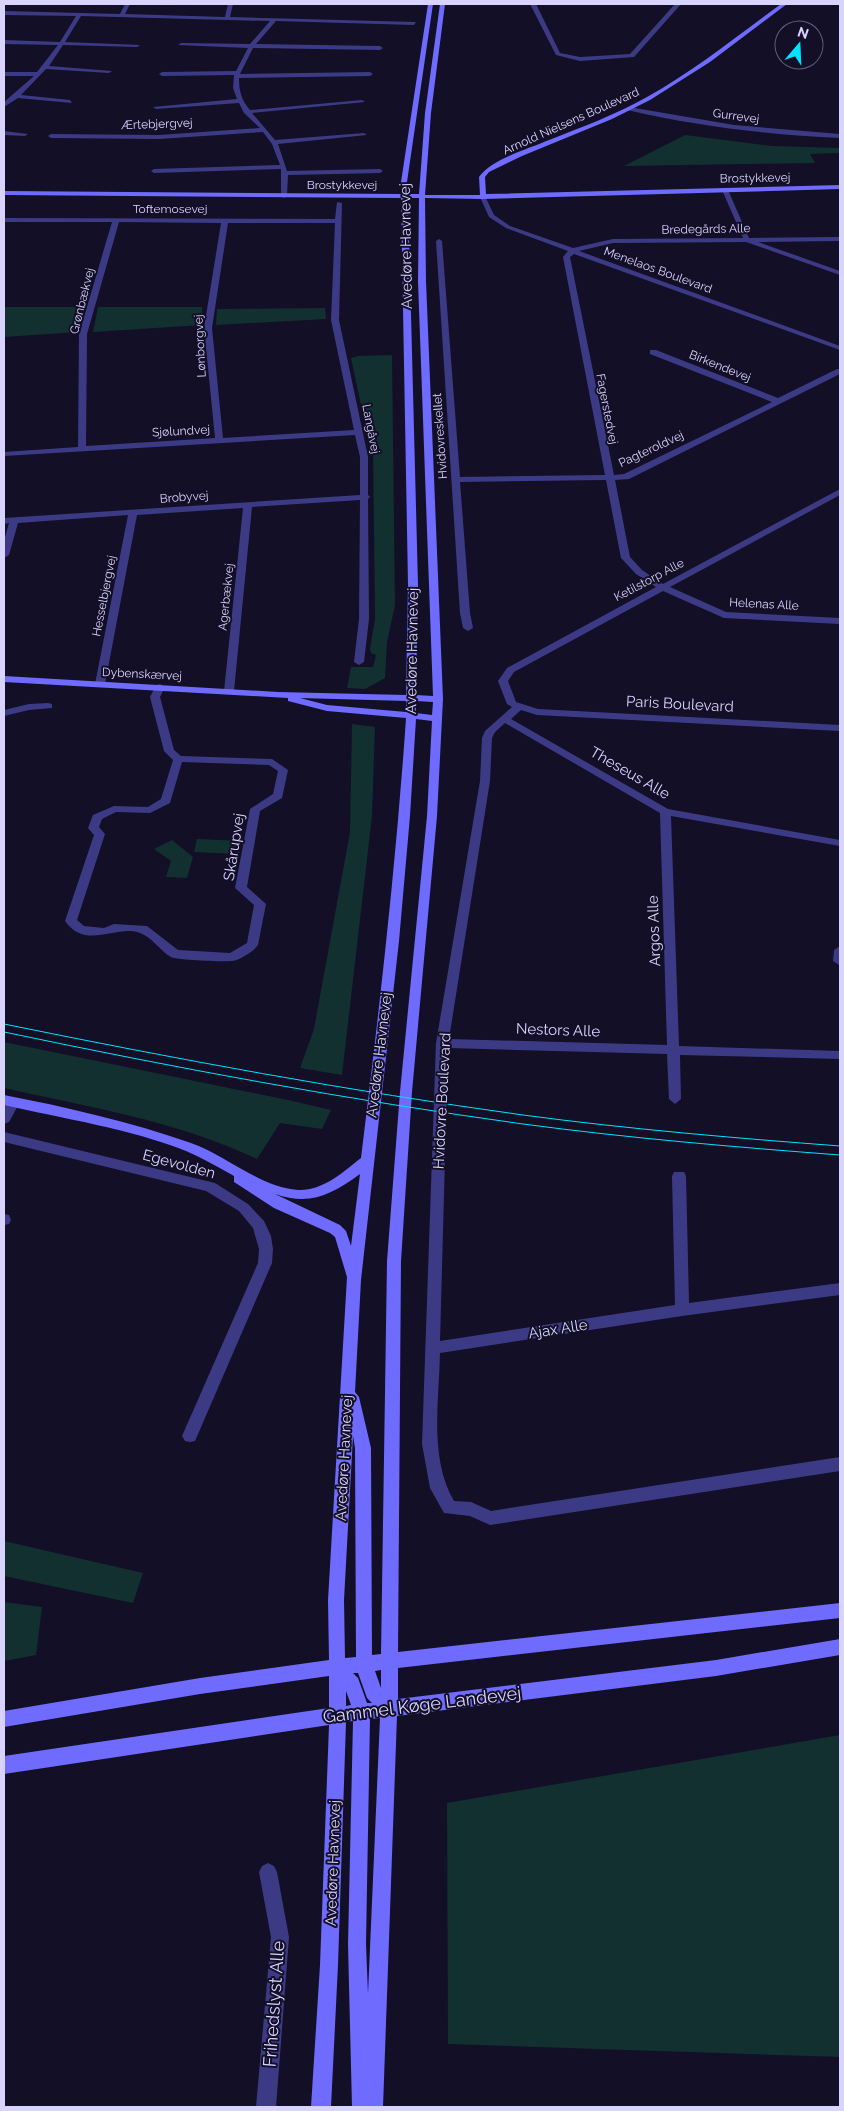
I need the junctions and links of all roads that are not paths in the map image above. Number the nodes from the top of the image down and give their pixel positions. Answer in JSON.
{"nodes":[{"id":1,"x":127,"y":4,"type":"edge"},
{"id":2,"x":231,"y":4,"type":"edge"},
{"id":3,"x":430,"y":4,"type":"edge"},
{"id":4,"x":442,"y":4,"type":"edge"},
{"id":5,"x":533,"y":4,"type":"edge"},
{"id":6,"x":678,"y":4,"type":"edge"},
{"id":7,"x":784,"y":4,"type":"edge"},
{"id":8,"x":23,"y":5,"type":"dead end"},
{"id":9,"x":4,"y":13,"type":"edge"},
{"id":10,"x":19,"y":14,"type":"junction"},
{"id":11,"x":79,"y":15,"type":"junction"},
{"id":12,"x":122,"y":16,"type":"junction"},
{"id":13,"x":227,"y":18,"type":"junction"},
{"id":14,"x":275,"y":20,"type":"junction"},
{"id":15,"x":414,"y":23,"type":"dead end"},
{"id":16,"x":4,"y":42,"type":"edge"},
{"id":17,"x":61,"y":43,"type":"junction"},
{"id":18,"x":137,"y":44,"type":"dead end"},
{"id":19,"x":181,"y":44,"type":"dead end"},
{"id":20,"x":253,"y":46,"type":"junction"},
{"id":21,"x":380,"y":48,"type":"dead end"},
{"id":22,"x":45,"y":67,"type":"junction"},
{"id":23,"x":109,"y":71,"type":"dead end"},
{"id":24,"x":4,"y":74,"type":"edge"},
{"id":25,"x":40,"y":74,"type":"junction"},
{"id":26,"x":162,"y":74,"type":"dead end"},
{"id":27,"x":370,"y":74,"type":"dead end"},
{"id":28,"x":237,"y":75,"type":"junction"},
{"id":29,"x":17,"y":96,"type":"junction"},
{"id":30,"x":240,"y":101,"type":"junction"},
{"id":31,"x":70,"y":102,"type":"dead end"},
{"id":32,"x":362,"y":102,"type":"dead end"},
{"id":33,"x":4,"y":105,"type":"edge"},
{"id":34,"x":156,"y":107,"type":"dead end"},
{"id":35,"x":630,"y":109,"type":"junction"},
{"id":36,"x":246,"y":112,"type":"junction"},
{"id":37,"x":262,"y":130,"type":"junction"},
{"id":38,"x":4,"y":132,"type":"edge"},
{"id":39,"x":26,"y":134,"type":"dead end"},
{"id":40,"x":364,"y":134,"type":"dead end"},
{"id":41,"x":51,"y":136,"type":"dead end"},
{"id":42,"x":840,"y":136,"type":"edge"},
{"id":43,"x":274,"y":142,"type":"junction"},
{"id":44,"x":284,"y":170,"type":"junction"},
{"id":45,"x":154,"y":171,"type":"dead end"},
{"id":46,"x":380,"y":171,"type":"dead end"},
{"id":47,"x":840,"y":187,"type":"edge"},
{"id":48,"x":725,"y":190,"type":"junction"},
{"id":49,"x":4,"y":193,"type":"edge"},
{"id":50,"x":284,"y":193,"type":"junction"},
{"id":51,"x":404,"y":194,"type":"junction"},
{"id":52,"x":423,"y":194,"type":"junction"},
{"id":53,"x":483,"y":194,"type":"junction"},
{"id":54,"x":339,"y":203,"type":"dead end"},
{"id":55,"x":116,"y":220,"type":"junction"},
{"id":56,"x":4,"y":221,"type":"edge"},
{"id":57,"x":225,"y":221,"type":"junction"},
{"id":58,"x":337,"y":222,"type":"junction"},
{"id":59,"x":840,"y":239,"type":"edge"},
{"id":60,"x":747,"y":240,"type":"junction"},
{"id":61,"x":439,"y":241,"type":"dead end"},
{"id":62,"x":573,"y":251,"type":"junction"},
{"id":63,"x":840,"y":273,"type":"edge"},
{"id":64,"x":840,"y":348,"type":"edge"},
{"id":65,"x":653,"y":352,"type":"dead end"},
{"id":66,"x":840,"y":371,"type":"edge"},
{"id":67,"x":778,"y":402,"type":"junction"},
{"id":68,"x":359,"y":432,"type":"junction"},
{"id":69,"x":219,"y":441,"type":"junction"},
{"id":70,"x":82,"y":449,"type":"junction"},
{"id":71,"x":4,"y":454,"type":"edge"},
{"id":72,"x":609,"y":479,"type":"junction"},
{"id":73,"x":456,"y":480,"type":"junction"},
{"id":74,"x":840,"y":492,"type":"edge"},
{"id":75,"x":366,"y":497,"type":"junction"},
{"id":76,"x":248,"y":505,"type":"junction"},
{"id":77,"x":133,"y":513,"type":"junction"},
{"id":78,"x":4,"y":521,"type":"edge"},
{"id":79,"x":14,"y":521,"type":"junction"},
{"id":80,"x":4,"y":555,"type":"edge"},
{"id":81,"x":662,"y":587,"type":"junction"},
{"id":82,"x":840,"y":621,"type":"edge"},
{"id":83,"x":468,"y":628,"type":"dead end"},
{"id":84,"x":359,"y":662,"type":"dead end"},
{"id":85,"x":4,"y":679,"type":"edge"},
{"id":86,"x":100,"y":684,"type":"junction"},
{"id":87,"x":160,"y":687,"type":"junction"},
{"id":88,"x":229,"y":691,"type":"junction"},
{"id":89,"x":278,"y":695,"type":"junction"},
{"id":90,"x":412,"y":698,"type":"junction"},
{"id":91,"x":438,"y":699,"type":"junction"},
{"id":92,"x":48,"y":706,"type":"dead end"},
{"id":93,"x":519,"y":707,"type":"junction"},
{"id":94,"x":4,"y":713,"type":"edge"},
{"id":95,"x":411,"y":716,"type":"junction"},
{"id":96,"x":437,"y":718,"type":"junction"},
{"id":97,"x":502,"y":719,"type":"junction"},
{"id":98,"x":840,"y":728,"type":"edge"},
{"id":99,"x":178,"y":759,"type":"junction"},
{"id":100,"x":665,"y":812,"type":"junction"},
{"id":101,"x":840,"y":843,"type":"edge"},
{"id":102,"x":442,"y":1043,"type":"junction"},
{"id":103,"x":673,"y":1050,"type":"junction"},
{"id":104,"x":840,"y":1055,"type":"edge"},
{"id":105,"x":676,"y":1098,"type":"dead end"},
{"id":106,"x":9,"y":1101,"type":"edge"},
{"id":107,"x":4,"y":1119,"type":"edge"},
{"id":108,"x":4,"y":1137,"type":"edge"},
{"id":109,"x":366,"y":1160,"type":"junction"},
{"id":110,"x":228,"y":1168,"type":"junction"},
{"id":111,"x":679,"y":1176,"type":"dead end"},
{"id":112,"x":354,"y":1280,"type":"junction"},
{"id":113,"x":840,"y":1289,"type":"edge"},
{"id":114,"x":682,"y":1310,"type":"junction"},
{"id":115,"x":434,"y":1348,"type":"junction"},
{"id":116,"x":348,"y":1380,"type":"junction"},
{"id":117,"x":190,"y":1436,"type":"dead end"},
{"id":118,"x":840,"y":1464,"type":"edge"},
{"id":119,"x":840,"y":1611,"type":"edge"},
{"id":120,"x":840,"y":1647,"type":"edge"},
{"id":121,"x":388,"y":1661,"type":"junction"},
{"id":122,"x":364,"y":1664,"type":"junction"},
{"id":123,"x":337,"y":1668,"type":"junction"},
{"id":124,"x":389,"y":1709,"type":"junction"},
{"id":125,"x":362,"y":1712,"type":"junction"},
{"id":126,"x":338,"y":1715,"type":"junction"},
{"id":127,"x":4,"y":1719,"type":"edge"},
{"id":128,"x":4,"y":1765,"type":"edge"},
{"id":129,"x":268,"y":1872,"type":"dead end"},
{"id":130,"x":266,"y":2107,"type":"edge"},
{"id":131,"x":321,"y":2107,"type":"edge"},
{"id":132,"x":362,"y":2107,"type":"edge"},
{"id":133,"x":373,"y":2107,"type":"edge"}],
"edges":[{"from":1,"to":12,"type":"street"},
{"from":2,"to":13,"type":"street"},
{"from":3,"to":51,"type":"street","name":"Avedøre Havnevej"},
{"from":4,"to":52,"type":"street","name":"Avedøre Havnevej"},
{"from":5,"to":6,"type":"street"},
{"from":7,"to":35,"type":"street","name":"Arnold Nielsens Boulevard"},
{"from":8,"to":10,"type":"street"},
{"from":9,"to":10,"type":"street"},
{"from":10,"to":11,"type":"street"},
{"from":11,"to":12,"type":"street"},
{"from":11,"to":17,"type":"street"},
{"from":12,"to":13,"type":"street"},
{"from":13,"to":14,"type":"street"},
{"from":14,"to":15,"type":"street"},
{"from":14,"to":20,"type":"street"},
{"from":16,"to":17,"type":"street"},
{"from":17,"to":18,"type":"street"},
{"from":17,"to":22,"type":"street"},
{"from":19,"to":20,"type":"street"},
{"from":20,"to":21,"type":"street"},
{"from":20,"to":28,"type":"street"},
{"from":22,"to":23,"type":"street"},
{"from":22,"to":25,"type":"street"},
{"from":24,"to":25,"type":"street"},
{"from":25,"to":29,"type":"street"},
{"from":26,"to":28,"type":"street"},
{"from":27,"to":28,"type":"street"},
{"from":28,"to":30,"type":"street"},
{"from":29,"to":31,"type":"street"},
{"from":29,"to":33,"type":"street"},
{"from":30,"to":34,"type":"street","name":"Ærtebjergvej"},
{"from":30,"to":36,"type":"street"},
{"from":32,"to":36,"type":"street"},
{"from":35,"to":42,"type":"street","name":"Gurrevej"},
{"from":35,"to":53,"type":"street","name":"Arnold Nielsens Boulevard"},
{"from":36,"to":37,"type":"street"},
{"from":37,"to":41,"type":"street","name":"Ærtebjergvej"},
{"from":37,"to":43,"type":"street"},
{"from":38,"to":39,"type":"street"},
{"from":40,"to":43,"type":"street"},
{"from":43,"to":44,"type":"street"},
{"from":44,"to":45,"type":"street"},
{"from":44,"to":46,"type":"street"},
{"from":44,"to":50,"type":"street"},
{"from":47,"to":48,"type":"street","name":"Brostykkevej"},
{"from":48,"to":53,"type":"street","name":"Brostykkevej"},
{"from":48,"to":60,"type":"street"},
{"from":49,"to":50,"type":"street","name":"Brostykkevej"},
{"from":50,"to":51,"type":"street","name":"Brostykkevej"},
{"from":51,"to":52,"type":"street","name":"Brostykkevej"},
{"from":51,"to":90,"type":"street","name":"Avedøre Havnevej"},
{"from":52,"to":53,"type":"street","name":"Brostykkevej"},
{"from":52,"to":91,"type":"street","name":"Avedøre Havnevej"},
{"from":53,"to":62,"type":"street","name":"Menelaos Boulevard"},
{"from":54,"to":58,"type":"street","name":"Langåvej"},
{"from":55,"to":56,"type":"street","name":"Toftemosevej"},
{"from":55,"to":57,"type":"street","name":"Toftemosevej"},
{"from":55,"to":70,"type":"street","name":"Grønbækvej"},
{"from":57,"to":58,"type":"street","name":"Toftemosevej"},
{"from":57,"to":69,"type":"street","name":"Lønborgvej"},
{"from":58,"to":68,"type":"street","name":"Langåvej"},
{"from":59,"to":60,"type":"street","name":"Bredegårds Alle"},
{"from":60,"to":62,"type":"street","name":"Bredegårds Alle"},
{"from":60,"to":63,"type":"street"},
{"from":61,"to":73,"type":"street","name":"Hvidovreskellet"},
{"from":62,"to":64,"type":"street","name":"Menelaos Boulevard"},
{"from":62,"to":72,"type":"street","name":"Fagerstedvej"},
{"from":65,"to":67,"type":"street","name":"Birkendevej"},
{"from":66,"to":67,"type":"street","name":"Pagteroldvej"},
{"from":67,"to":72,"type":"street","name":"Pagteroldvej"},
{"from":68,"to":69,"type":"street","name":"Sjølundvej"},
{"from":68,"to":75,"type":"street","name":"Langåvej"},
{"from":69,"to":70,"type":"street","name":"Sjølundvej"},
{"from":70,"to":71,"type":"street","name":"Sjølundvej"},
{"from":72,"to":73,"type":"street","name":"Pagteroldvej"},
{"from":72,"to":81,"type":"street","name":"Fagerstedvej"},
{"from":73,"to":83,"type":"street","name":"Hvidovreskellet"},
{"from":74,"to":81,"type":"street","name":"Ketilstorp Alle"},
{"from":75,"to":76,"type":"street","name":"Brobyvej"},
{"from":75,"to":84,"type":"street","name":"Langåvej"},
{"from":76,"to":77,"type":"street","name":"Brobyvej"},
{"from":76,"to":88,"type":"street","name":"Agerbækvej"},
{"from":77,"to":79,"type":"street","name":"Brobyvej"},
{"from":77,"to":86,"type":"street","name":"Hesselbjergvej"},
{"from":78,"to":79,"type":"street","name":"Brobyvej"},
{"from":79,"to":80,"type":"street"},
{"from":81,"to":82,"type":"street","name":"Helenas Alle"},
{"from":81,"to":93,"type":"street","name":"Ketilstorp Alle"},
{"from":85,"to":86,"type":"street","name":"Dybenskærvej"},
{"from":86,"to":87,"type":"street","name":"Dybenskærvej"},
{"from":87,"to":88,"type":"street","name":"Dybenskærvej"},
{"from":87,"to":99,"type":"street"},
{"from":88,"to":89,"type":"street","name":"Dybenskærvej"},
{"from":89,"to":90,"type":"street","name":"Dybenskærvej"},
{"from":89,"to":95,"type":"street","name":"Dybenskærvej"},
{"from":90,"to":91,"type":"street","name":"Dybenskærvej"},
{"from":90,"to":95,"type":"street","name":"Avedøre Havnevej"},
{"from":91,"to":96,"type":"street","name":"Avedøre Havnevej"},
{"from":92,"to":94,"type":"street"},
{"from":93,"to":97,"type":"street","name":"Hvidovre Boulevard"},
{"from":93,"to":98,"type":"street","name":"Paris Boulevard"},
{"from":95,"to":96,"type":"street","name":"Dybenskærvej"},
{"from":95,"to":109,"type":"street","name":"Avedøre Havnevej"},
{"from":96,"to":121,"type":"street","name":"Avedøre Havnevej"},
{"from":97,"to":100,"type":"street","name":"Theseus Alle"},
{"from":97,"to":102,"type":"street","name":"Hvidovre Boulevard"},
{"from":99,"to":99,"type":"street","name":"Skårupvej"},
{"from":100,"to":101,"type":"street","name":"Theseus Alle"},
{"from":100,"to":103,"type":"street","name":"Argos Alle"},
{"from":102,"to":103,"type":"street","name":"Nestors Alle"},
{"from":102,"to":115,"type":"street","name":"Hvidovre Boulevard"},
{"from":103,"to":104,"type":"street","name":"Nestors Alle"},
{"from":103,"to":105,"type":"street"},
{"from":106,"to":107,"type":"street","name":"Egevolden"},
{"from":106,"to":110,"type":"street","name":"Egevolden"},
{"from":108,"to":117,"type":"street","name":"Egevolden"},
{"from":109,"to":110,"type":"street","name":"Egevolden"},
{"from":109,"to":112,"type":"street","name":"Avedøre Havnevej"},
{"from":110,"to":112,"type":"street","name":"Egevolden"},
{"from":111,"to":114,"type":"street"},
{"from":112,"to":116,"type":"street","name":"Avedøre Havnevej"},
{"from":113,"to":114,"type":"street","name":"Ajax Alle"},
{"from":114,"to":115,"type":"street","name":"Ajax Alle"},
{"from":115,"to":118,"type":"street","name":"Hvidovre Boulevard"},
{"from":116,"to":122,"type":"street"},
{"from":116,"to":123,"type":"street","name":"Avedøre Havnevej"},
{"from":119,"to":121,"type":"street"},
{"from":120,"to":124,"type":"street","name":"Gammel Køge Landevej"},
{"from":121,"to":122,"type":"street"},
{"from":121,"to":124,"type":"street","name":"Avedøre Havnevej"},
{"from":122,"to":123,"type":"street"},
{"from":122,"to":124,"type":"street"},
{"from":123,"to":125,"type":"street"},
{"from":123,"to":126,"type":"street","name":"Avedøre Havnevej"},
{"from":123,"to":127,"type":"street"},
{"from":124,"to":125,"type":"street","name":"Gammel Køge Landevej"},
{"from":124,"to":133,"type":"street","name":"Avedøre Havnevej"},
{"from":125,"to":126,"type":"street","name":"Gammel Køge Landevej"},
{"from":125,"to":132,"type":"street"},
{"from":126,"to":128,"type":"street","name":"Gammel Køge Landevej"},
{"from":126,"to":131,"type":"street","name":"Avedøre Havnevej"},
{"from":129,"to":130,"type":"street","name":"Frihedslyst Alle"}]}
